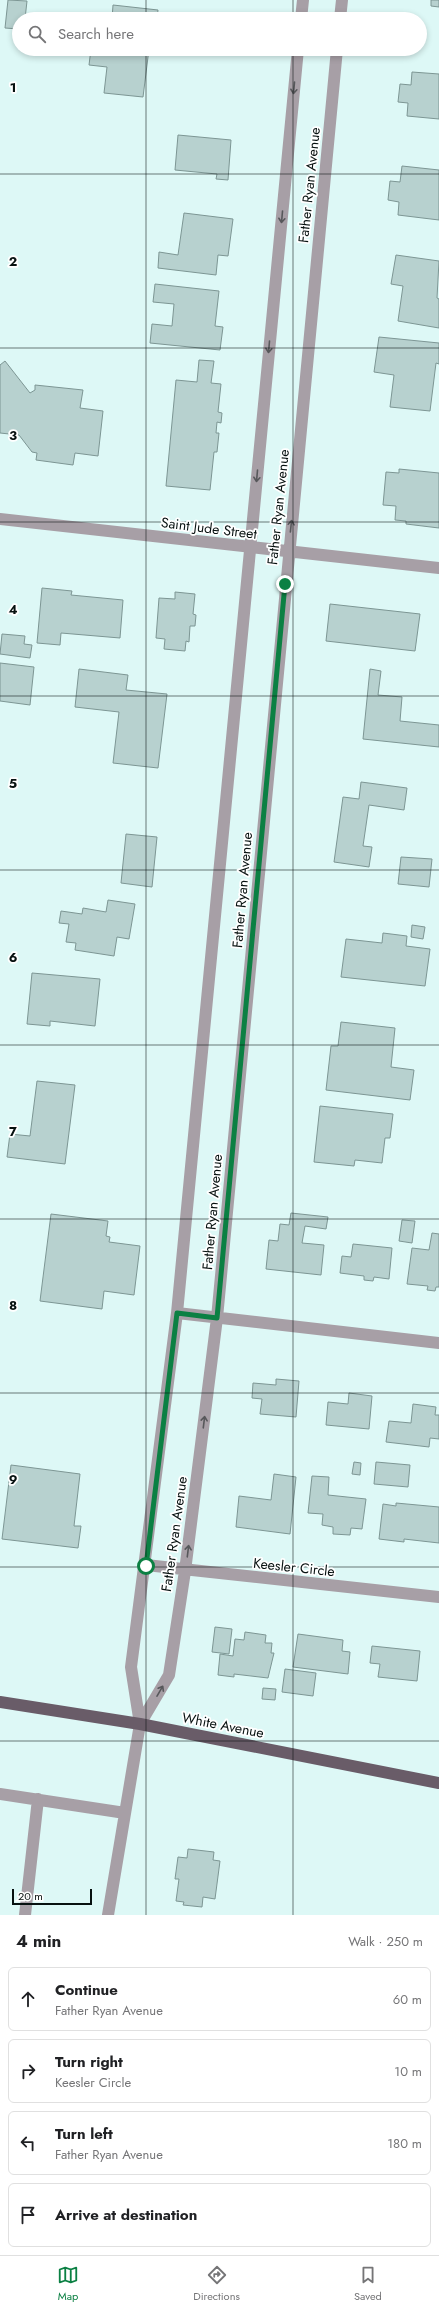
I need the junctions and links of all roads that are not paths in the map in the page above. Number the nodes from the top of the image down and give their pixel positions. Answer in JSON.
{"nodes":[{"id":1,"x":302,"y":0,"type":"edge"},
{"id":2,"x":342,"y":0,"type":"edge"},
{"id":3,"x":301,"y":12,"type":"edge"},
{"id":4,"x":341,"y":12,"type":"edge"},
{"id":5,"x":297,"y":56,"type":"edge"},
{"id":6,"x":336,"y":56,"type":"edge"},
{"id":7,"x":0,"y":519,"type":"edge"},
{"id":8,"x":250,"y":547,"type":"junction"},
{"id":9,"x":288,"y":552,"type":"junction"},
{"id":10,"x":439,"y":568,"type":"edge"},
{"id":11,"x":177,"y":1313,"type":"junction"},
{"id":12,"x":217,"y":1318,"type":"junction"},
{"id":13,"x":439,"y":1343,"type":"edge"},
{"id":14,"x":146,"y":1566,"type":"junction"},
{"id":15,"x":185,"y":1571,"type":"junction"},
{"id":16,"x":439,"y":1597,"type":"edge"},
{"id":17,"x":0,"y":1702,"type":"edge"},
{"id":18,"x":140,"y":1724,"type":"junction"},
{"id":19,"x":439,"y":1783,"type":"edge"},
{"id":20,"x":0,"y":1794,"type":"edge"},
{"id":21,"x":38,"y":1800,"type":"junction"},
{"id":22,"x":125,"y":1813,"type":"junction"},
{"id":23,"x":25,"y":1915,"type":"edge"},
{"id":24,"x":108,"y":1915,"type":"edge"}],
"edges":[{"from":1,"to":3,"type":"street"},
{"from":2,"to":4,"type":"street"},
{"from":5,"to":8,"type":"street","name":"Father Ryan Avenue","one_way":true},
{"from":9,"to":6,"type":"street","name":"Father Ryan Avenue","one_way":true},
{"from":7,"to":8,"type":"street","name":"Saint Jude Street"},
{"from":8,"to":9,"type":"street","name":"Saint Jude Street"},
{"from":8,"to":11,"type":"street","name":"Father Ryan Avenue"},
{"from":9,"to":10,"type":"street","name":"Saint Jude Street"},
{"from":9,"to":12,"type":"street","name":"Father Ryan Avenue"},
{"from":11,"to":12,"type":"street"},
{"from":11,"to":14,"type":"street","name":"Father Ryan Avenue"},
{"from":12,"to":13,"type":"street"},
{"from":15,"to":12,"type":"street","name":"Father Ryan Avenue","one_way":true},
{"from":14,"to":15,"type":"street","name":"Keesler Circle"},
{"from":14,"to":18,"type":"street","name":"Father Ryan Avenue"},
{"from":15,"to":16,"type":"street","name":"Keesler Circle"},
{"from":18,"to":15,"type":"street","name":"Father Ryan Avenue","one_way":true},
{"from":17,"to":18,"type":"main road","name":"White Avenue"},
{"from":18,"to":19,"type":"main road","name":"White Avenue"},
{"from":18,"to":22,"type":"street","name":"Father Ryan Avenue"},
{"from":20,"to":21,"type":"street"},
{"from":21,"to":22,"type":"street"},
{"from":21,"to":23,"type":"street"},
{"from":22,"to":24,"type":"street","name":"Father Ryan Avenue"}]}
